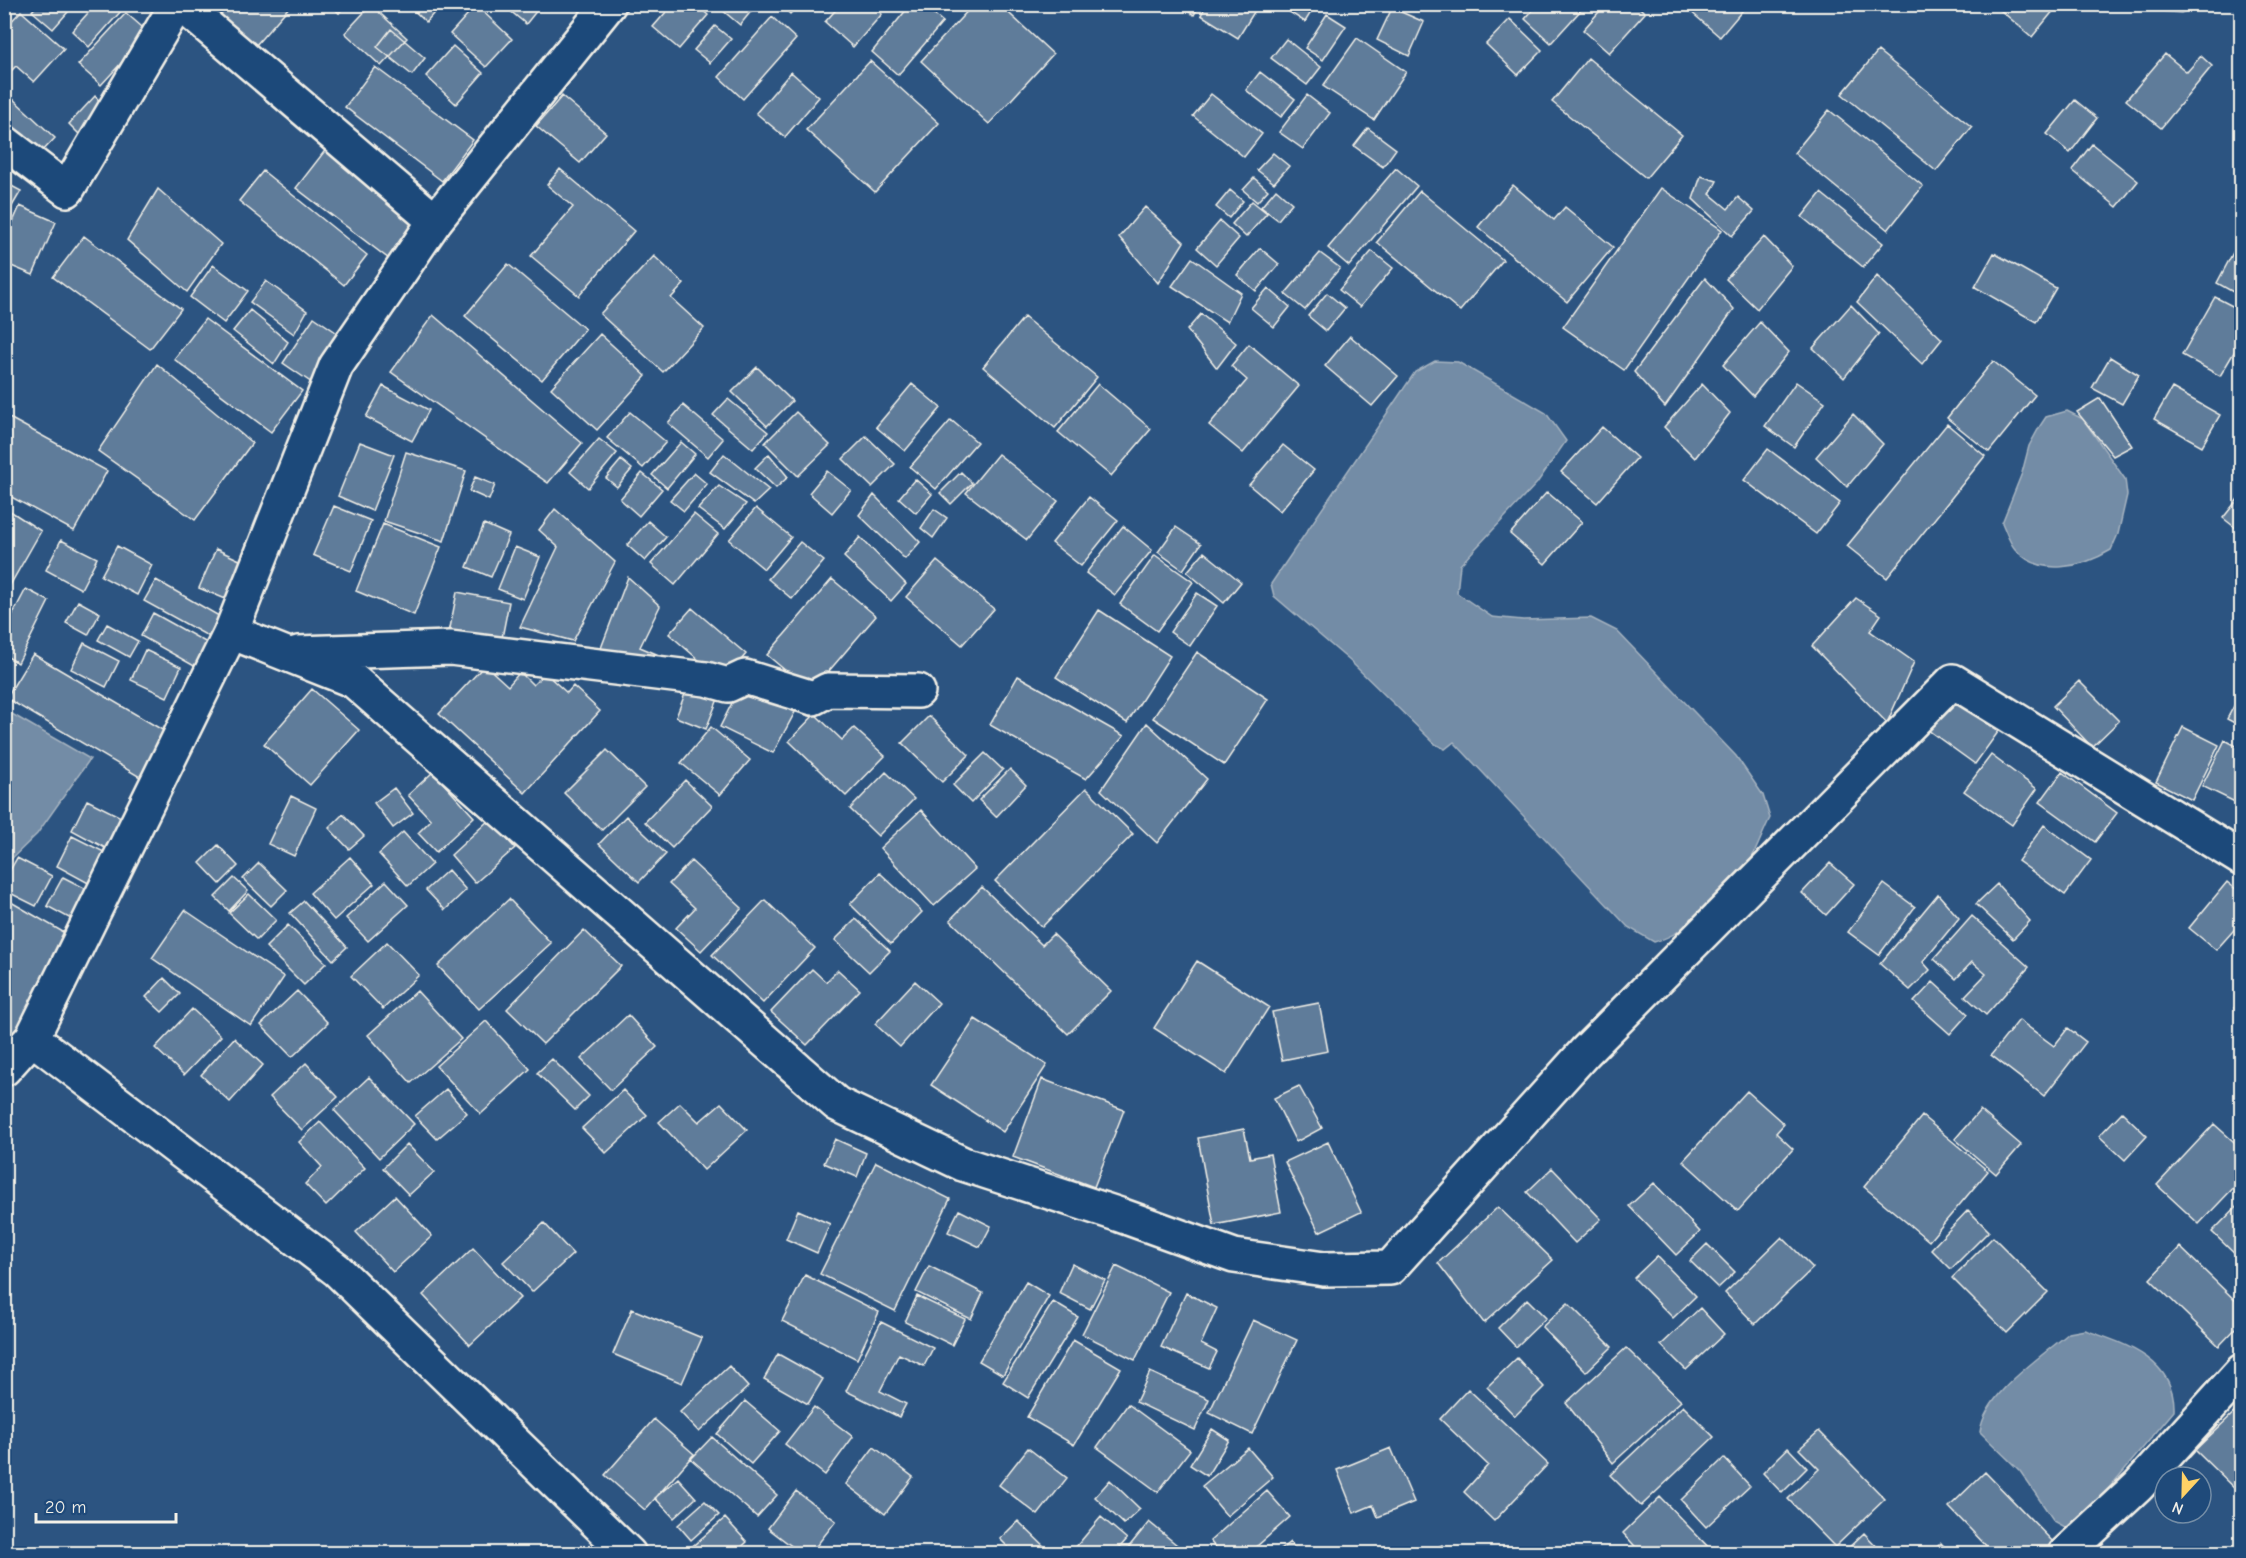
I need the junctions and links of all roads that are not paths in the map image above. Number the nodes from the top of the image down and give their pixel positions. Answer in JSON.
{"nodes":[{"id":1,"x":179,"y":4,"type":"edge"},
{"id":2,"x":609,"y":4,"type":"edge"},
{"id":3,"x":4,"y":142,"type":"edge"},
{"id":4,"x":435,"y":221,"type":"junction"},
{"id":5,"x":231,"y":632,"type":"junction"},
{"id":6,"x":285,"y":653,"type":"junction"},
{"id":7,"x":918,"y":691,"type":"dead end"},
{"id":8,"x":2241,"y":860,"type":"edge"},
{"id":9,"x":32,"y":1038,"type":"junction"},
{"id":10,"x":4,"y":1069,"type":"edge"},
{"id":11,"x":2241,"y":1371,"type":"edge"},
{"id":12,"x":629,"y":1554,"type":"edge"},
{"id":13,"x":2065,"y":1554,"type":"edge"}],
"edges":[{"from":1,"to":3,"type":"street"},
{"from":1,"to":4,"type":"street"},
{"from":2,"to":4,"type":"street"},
{"from":4,"to":5,"type":"street"},
{"from":5,"to":6,"type":"street"},
{"from":5,"to":9,"type":"street"},
{"from":6,"to":7,"type":"street"},
{"from":6,"to":8,"type":"street"},
{"from":9,"to":10,"type":"street"},
{"from":9,"to":12,"type":"street"},
{"from":11,"to":13,"type":"street"}]}
